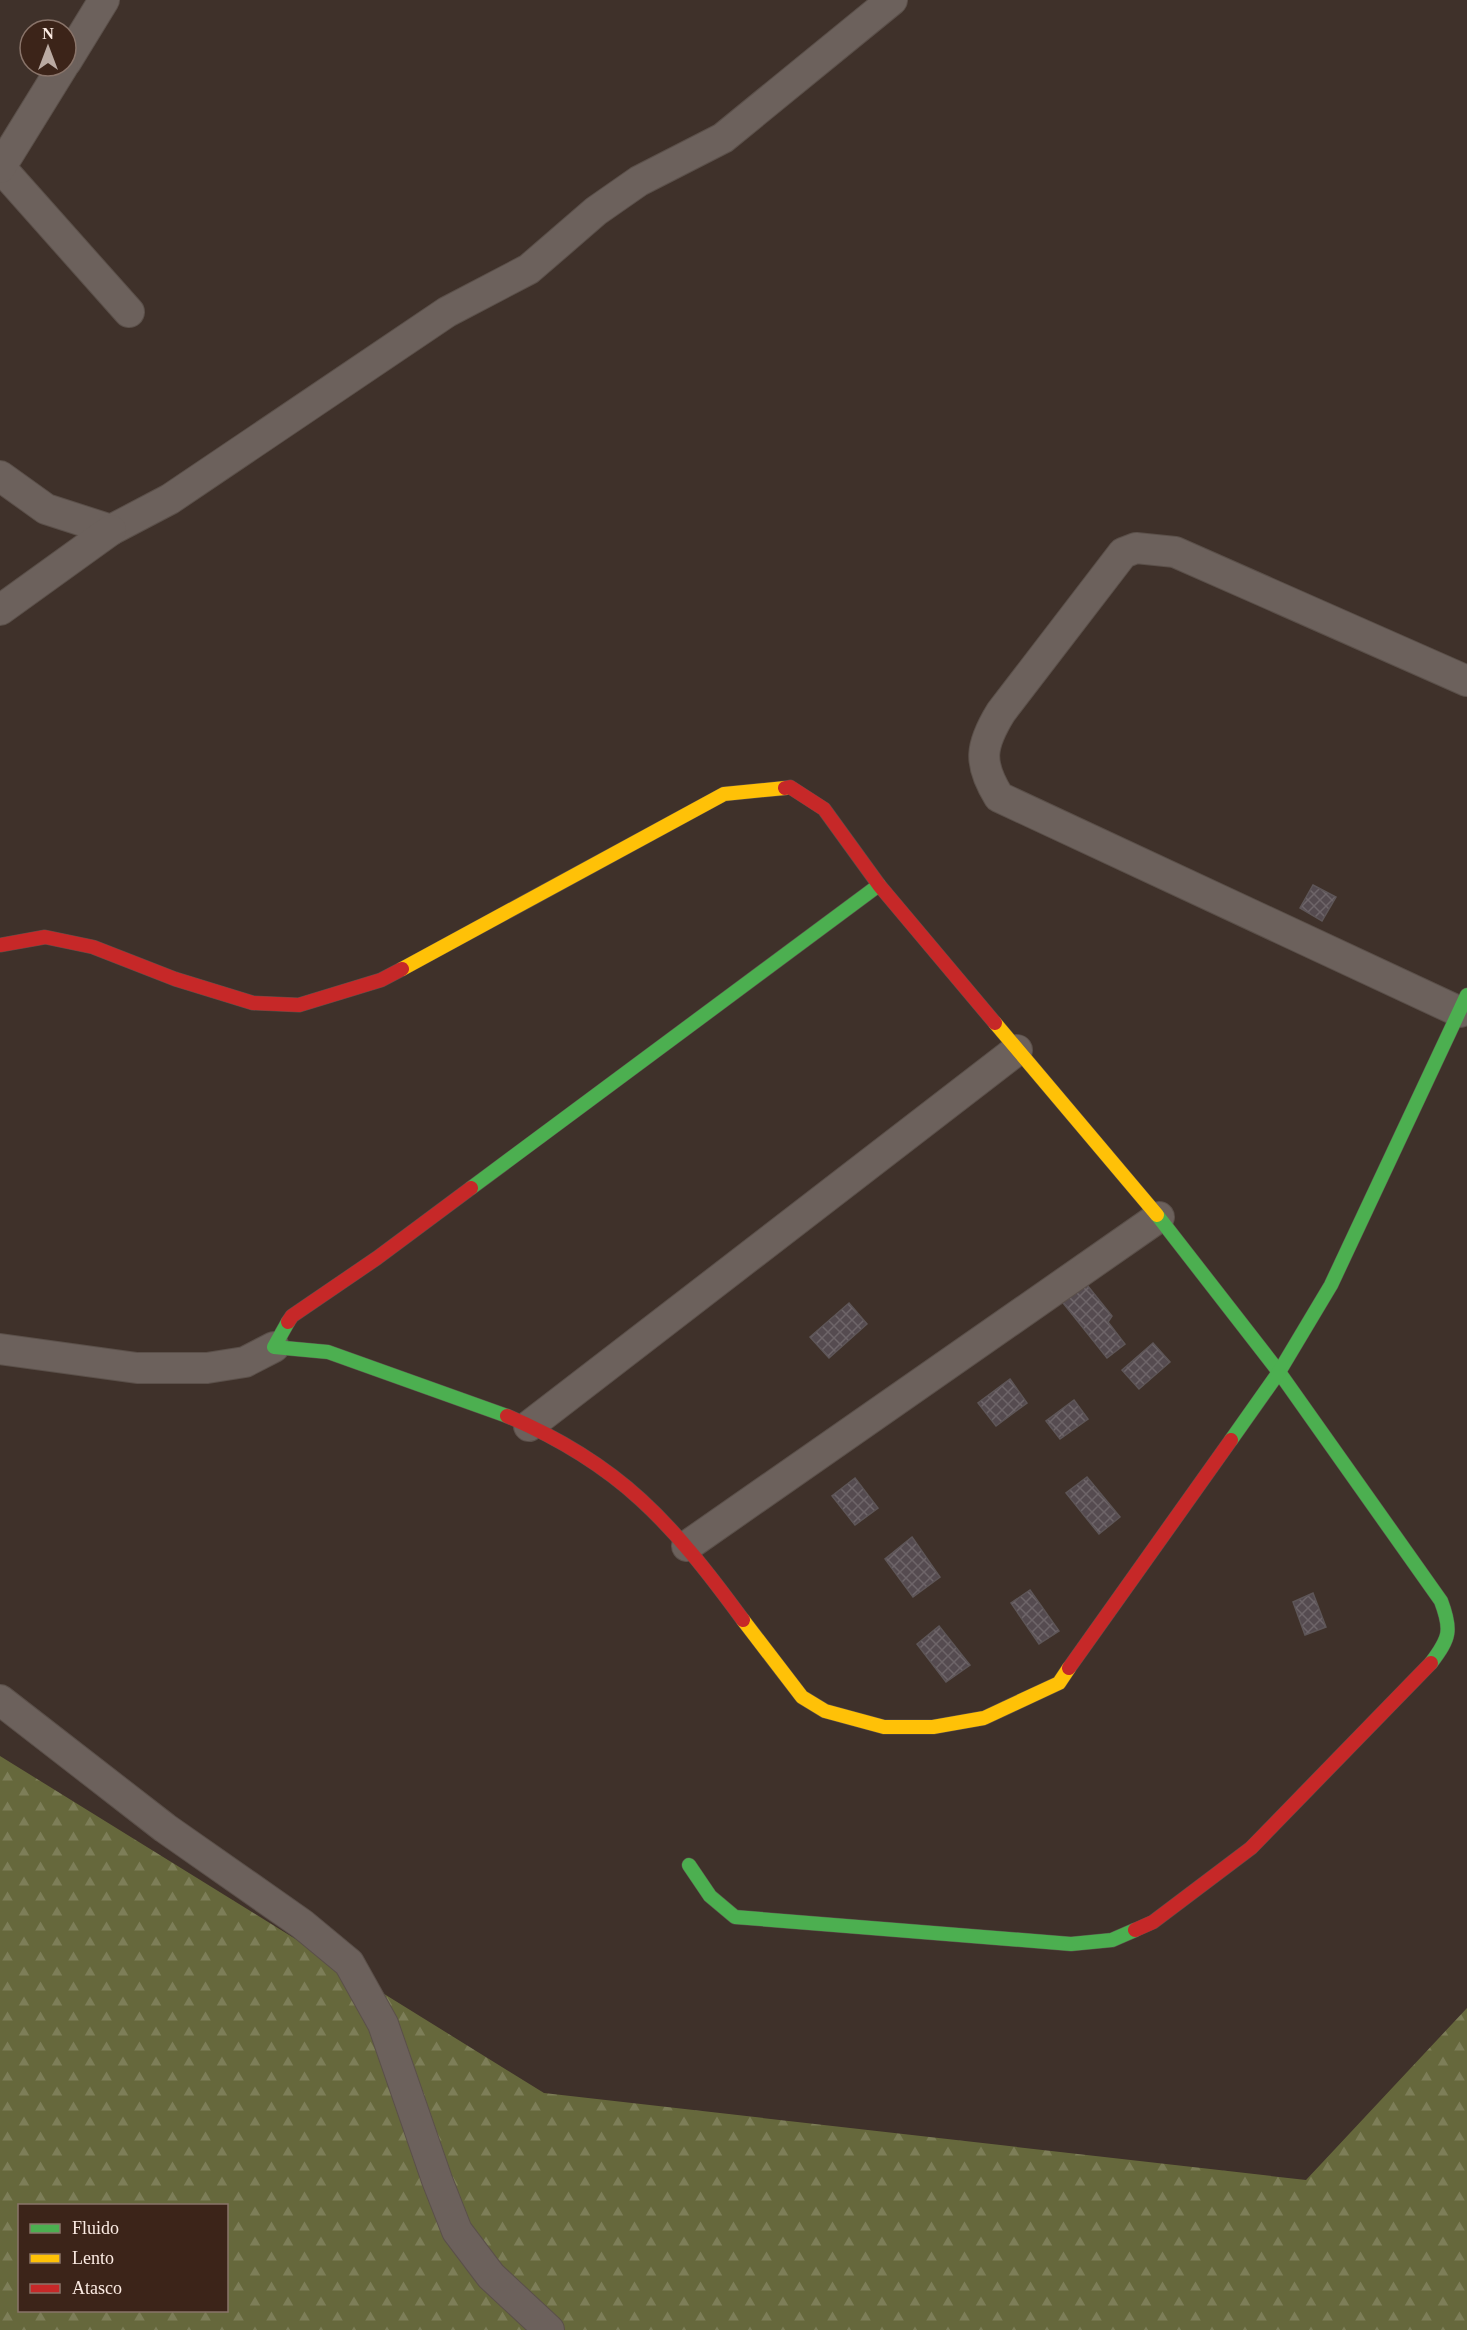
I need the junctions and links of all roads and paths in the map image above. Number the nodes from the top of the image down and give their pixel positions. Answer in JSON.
{"nodes":[{"id":1,"x":104,"y":0,"type":"edge"},
{"id":2,"x":892,"y":0,"type":"edge"},
{"id":3,"x":78,"y":42,"type":"edge"},
{"id":4,"x":56,"y":78,"type":"edge"},
{"id":5,"x":0,"y":168,"type":"edge"},
{"id":6,"x":129,"y":312,"type":"dead end"},
{"id":7,"x":0,"y":476,"type":"edge"},
{"id":8,"x":111,"y":530,"type":"junction"},
{"id":9,"x":0,"y":610,"type":"edge"},
{"id":10,"x":1467,"y":681,"type":"edge"},
{"id":11,"x":879,"y":885,"type":"junction"},
{"id":12,"x":0,"y":945,"type":"edge"},
{"id":13,"x":1464,"y":1003,"type":"edge"},
{"id":14,"x":1017,"y":1050,"type":"junction"},
{"id":15,"x":1159,"y":1217,"type":"junction"},
{"id":16,"x":274,"y":1347,"type":"junction"},
{"id":17,"x":0,"y":1349,"type":"edge"},
{"id":18,"x":1279,"y":1372,"type":"junction"},
{"id":19,"x":529,"y":1426,"type":"junction"},
{"id":20,"x":687,"y":1546,"type":"junction"},
{"id":21,"x":0,"y":1700,"type":"edge"},
{"id":22,"x":689,"y":1864,"type":"dead end"},
{"id":23,"x":549,"y":2330,"type":"edge"}],
"edges":[{"from":1,"to":3,"type":"street"},
{"from":2,"to":8,"type":"street"},
{"from":4,"to":5,"type":"street"},
{"from":5,"to":6,"type":"street"},
{"from":7,"to":8,"type":"street"},
{"from":8,"to":9,"type":"street"},
{"from":10,"to":13,"type":"street"},
{"from":11,"to":12,"type":"street"},
{"from":11,"to":14,"type":"street"},
{"from":11,"to":16,"type":"street"},
{"from":13,"to":18,"type":"street"},
{"from":14,"to":15,"type":"street"},
{"from":14,"to":19,"type":"street"},
{"from":15,"to":18,"type":"street"},
{"from":15,"to":20,"type":"street"},
{"from":16,"to":17,"type":"street"},
{"from":16,"to":19,"type":"street"},
{"from":18,"to":20,"type":"street"},
{"from":18,"to":22,"type":"street"},
{"from":19,"to":20,"type":"street"},
{"from":21,"to":23,"type":"street"}]}
